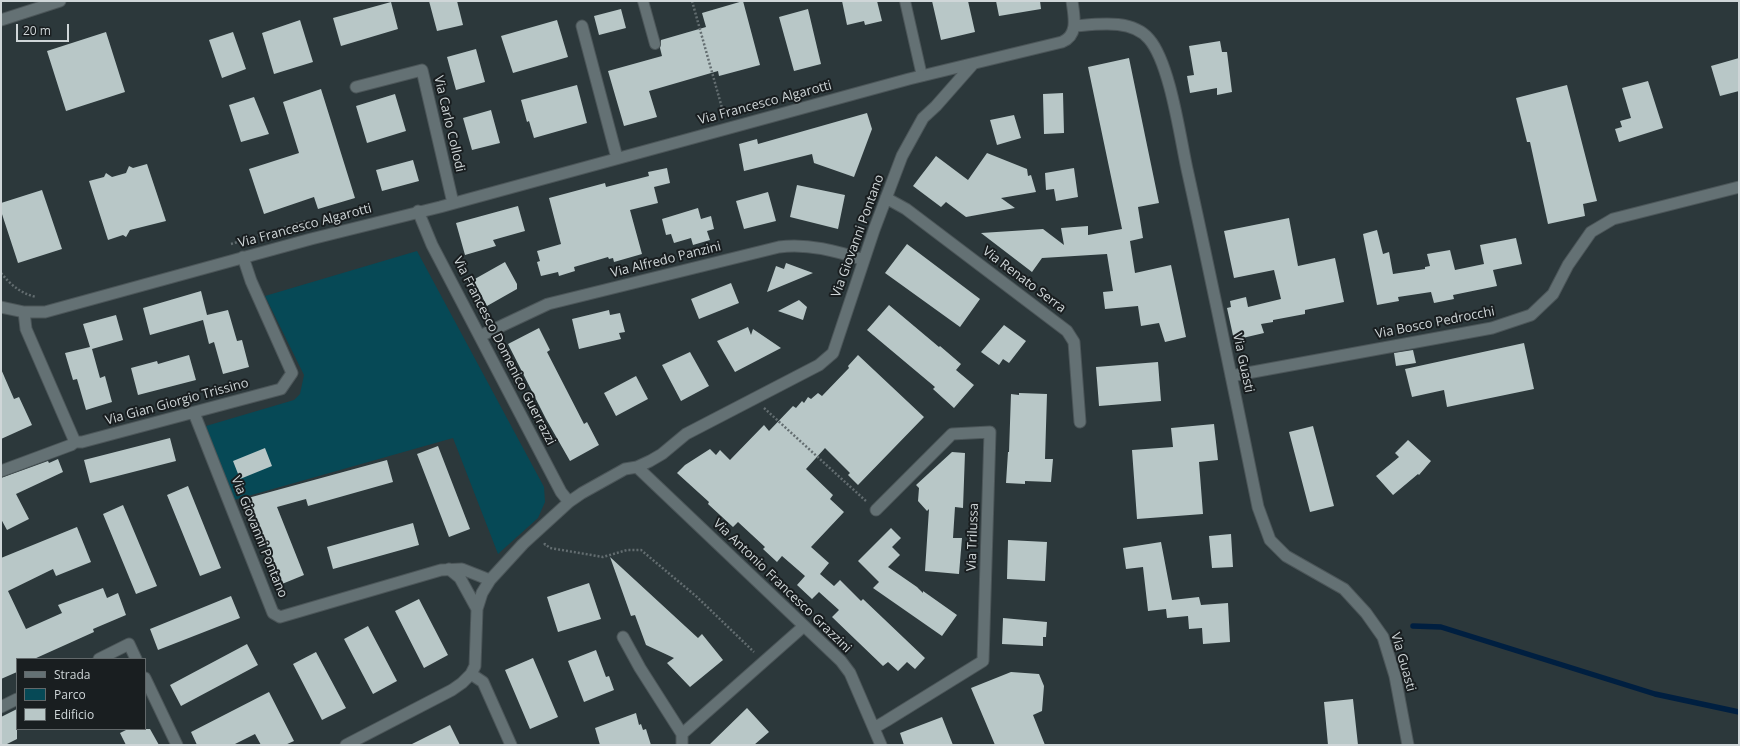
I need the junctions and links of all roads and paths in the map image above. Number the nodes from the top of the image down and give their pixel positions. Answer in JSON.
{"nodes":[{"id":1,"x":60,"y":1,"type":"edge"},
{"id":2,"x":643,"y":1,"type":"edge"},
{"id":3,"x":692,"y":1,"type":"edge"},
{"id":4,"x":905,"y":1,"type":"edge"},
{"id":5,"x":1072,"y":1,"type":"edge"},
{"id":6,"x":1,"y":20,"type":"edge"},
{"id":7,"x":582,"y":26,"type":"dead end"},
{"id":8,"x":1075,"y":26,"type":"junction"},
{"id":9,"x":655,"y":44,"type":"dead end"},
{"id":10,"x":973,"y":64,"type":"junction"},
{"id":11,"x":922,"y":76,"type":"junction"},
{"id":12,"x":356,"y":87,"type":"dead end"},
{"id":13,"x":725,"y":117,"type":"dead end"},
{"id":14,"x":617,"y":158,"type":"junction"},
{"id":15,"x":1739,"y":187,"type":"edge"},
{"id":16,"x":886,"y":198,"type":"junction"},
{"id":17,"x":453,"y":203,"type":"junction"},
{"id":18,"x":418,"y":211,"type":"junction"},
{"id":19,"x":243,"y":257,"type":"junction"},
{"id":20,"x":864,"y":260,"type":"junction"},
{"id":21,"x":1,"y":273,"type":"edge"},
{"id":22,"x":35,"y":296,"type":"dead end"},
{"id":23,"x":1,"y":307,"type":"edge"},
{"id":24,"x":24,"y":312,"type":"junction"},
{"id":25,"x":480,"y":336,"type":"junction"},
{"id":26,"x":1231,"y":376,"type":"junction"},
{"id":27,"x":758,"y":398,"type":"junction"},
{"id":28,"x":194,"y":413,"type":"junction"},
{"id":29,"x":1080,"y":422,"type":"dead end"},
{"id":30,"x":75,"y":442,"type":"junction"},
{"id":31,"x":637,"y":467,"type":"junction"},
{"id":32,"x":1,"y":471,"type":"edge"},
{"id":33,"x":569,"y":502,"type":"junction"},
{"id":34,"x":876,"y":510,"type":"joint"},
{"id":35,"x":545,"y":544,"type":"dead end"},
{"id":36,"x":449,"y":569,"type":"junction"},
{"id":37,"x":490,"y":580,"type":"junction"},
{"id":38,"x":477,"y":609,"type":"junction"},
{"id":39,"x":804,"y":626,"type":"junction"},
{"id":40,"x":623,"y":637,"type":"dead end"},
{"id":41,"x":101,"y":658,"type":"edge"},
{"id":42,"x":136,"y":658,"type":"edge"},
{"id":43,"x":764,"y":662,"type":"junction"},
{"id":44,"x":471,"y":674,"type":"junction"},
{"id":45,"x":146,"y":680,"type":"edge"},
{"id":46,"x":16,"y":700,"type":"edge"},
{"id":47,"x":1,"y":707,"type":"edge"},
{"id":48,"x":874,"y":728,"type":"junction"},
{"id":49,"x":682,"y":740,"type":"edge"},
{"id":50,"x":351,"y":744,"type":"edge"},
{"id":51,"x":177,"y":745,"type":"edge"},
{"id":52,"x":511,"y":745,"type":"edge"},
{"id":53,"x":881,"y":745,"type":"edge"},
{"id":54,"x":1408,"y":745,"type":"edge"}],
"edges":[{"from":1,"to":6,"type":"street"},
{"from":2,"to":9,"type":"lane"},
{"from":3,"to":13,"type":"path"},
{"from":4,"to":11,"type":"lane"},
{"from":5,"to":8,"type":"street"},
{"from":7,"to":14,"type":"street"},
{"from":8,"to":10,"type":"street","name":"Via Francesco Algarotti"},
{"from":8,"to":26,"type":"street","name":"Via Guasti"},
{"from":10,"to":11,"type":"street","name":"Via Francesco Algarotti"},
{"from":10,"to":16,"type":"street","name":"Via Giovanni Pontano"},
{"from":11,"to":14,"type":"street","name":"Via Francesco Algarotti"},
{"from":12,"to":17,"type":"street","name":"Via Carlo Collodi"},
{"from":14,"to":17,"type":"street","name":"Via Francesco Algarotti"},
{"from":15,"to":26,"type":"street","name":"Via Bosco Pedrocchi"},
{"from":16,"to":20,"type":"street","name":"Via Giovanni Pontano"},
{"from":16,"to":29,"type":"street","name":"Via Renato Serra"},
{"from":17,"to":18,"type":"street","name":"Via Francesco Algarotti"},
{"from":18,"to":19,"type":"street","name":"Via Francesco Algarotti"},
{"from":18,"to":25,"type":"street","name":"Via Francesco Domenico Guerrazzi"},
{"from":19,"to":24,"type":"street","name":"Via Francesco Algarotti"},
{"from":19,"to":28,"type":"street","name":"Via Gian Giorgio Trissino"},
{"from":20,"to":25,"type":"street","name":"Via Alfredo Panzini"},
{"from":20,"to":27,"type":"street","name":"Via Giovanni Pontano"},
{"from":21,"to":22,"type":"path"},
{"from":23,"to":24,"type":"street","name":"Via Francesco Algarotti"},
{"from":24,"to":30,"type":"street"},
{"from":25,"to":33,"type":"street","name":"Via Francesco Domenico Guerrazzi"},
{"from":26,"to":54,"type":"street","name":"Via Guasti"},
{"from":27,"to":31,"type":"street","name":"Via Giovanni Pontano"},
{"from":27,"to":34,"type":"path"},
{"from":28,"to":30,"type":"street","name":"Via Gian Giorgio Trissino"},
{"from":28,"to":36,"type":"street","name":"Via Giovanni Pontano"},
{"from":30,"to":32,"type":"street","name":"Via Gian Giorgio Trissino"},
{"from":31,"to":33,"type":"street","name":"Via Giovanni Pontano"},
{"from":31,"to":39,"type":"street","name":"Via Antonio Francesco Grazzini"},
{"from":33,"to":37,"type":"street","name":"Via Giovanni Pontano"},
{"from":34,"to":48,"type":"street","name":"Via Trilussa"},
{"from":35,"to":43,"type":"path"},
{"from":36,"to":37,"type":"street","name":"Via Giovanni Pontano"},
{"from":36,"to":38,"type":"street"},
{"from":37,"to":38,"type":"street"},
{"from":38,"to":44,"type":"street"},
{"from":39,"to":43,"type":"street"},
{"from":39,"to":48,"type":"street","name":"Via Antonio Francesco Grazzini"},
{"from":40,"to":49,"type":"street"},
{"from":41,"to":42,"type":"street"},
{"from":43,"to":49,"type":"street"},
{"from":44,"to":50,"type":"street"},
{"from":44,"to":52,"type":"street"},
{"from":45,"to":51,"type":"street"},
{"from":46,"to":47,"type":"street"},
{"from":48,"to":53,"type":"street","name":"Via Antonio Francesco Grazzini"}]}
